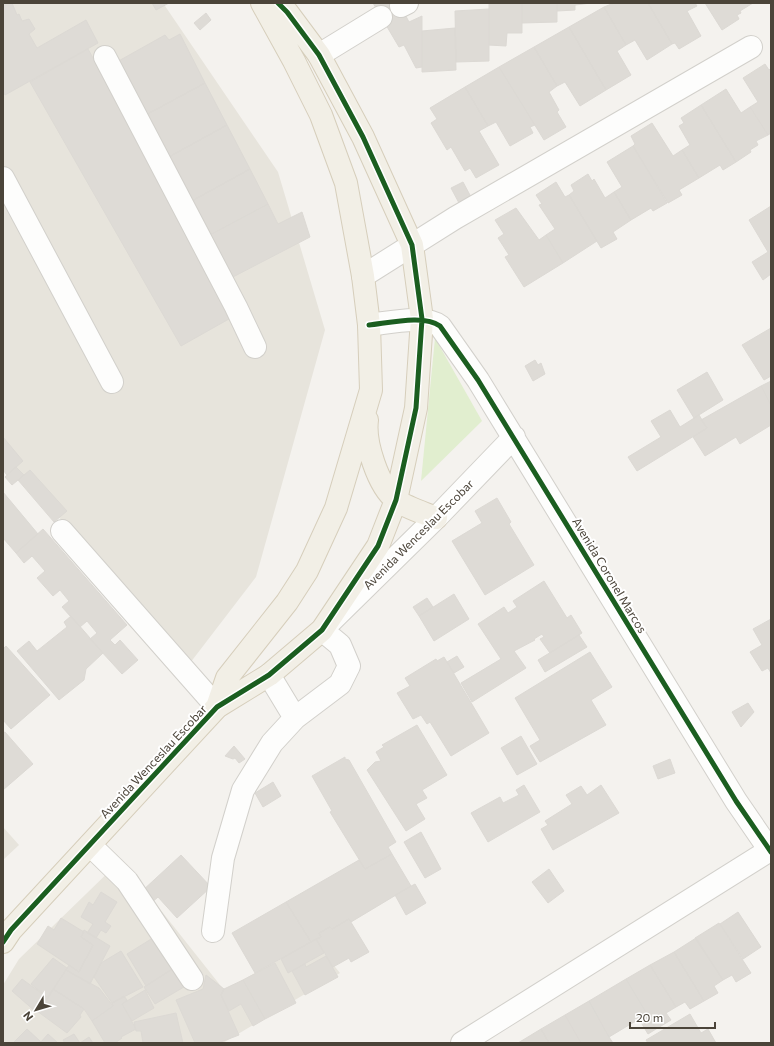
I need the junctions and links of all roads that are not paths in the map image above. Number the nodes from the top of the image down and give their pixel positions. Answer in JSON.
{"nodes":[{"id":1,"x":262,"y":3,"type":"edge"},
{"id":2,"x":278,"y":3,"type":"edge"},
{"id":3,"x":382,"y":17,"type":"dead end"},
{"id":4,"x":751,"y":47,"type":"dead end"},
{"id":5,"x":319,"y":55,"type":"junction"},
{"id":6,"x":105,"y":57,"type":"dead end"},
{"id":7,"x":3,"y":178,"type":"edge"},
{"id":8,"x":412,"y":245,"type":"junction"},
{"id":9,"x":363,"y":276,"type":"junction"},
{"id":10,"x":422,"y":319,"type":"junction"},
{"id":11,"x":369,"y":325,"type":"junction"},
{"id":12,"x":255,"y":347,"type":"dead end"},
{"id":13,"x":112,"y":382,"type":"dead end"},
{"id":14,"x":370,"y":390,"type":"junction"},
{"id":15,"x":514,"y":437,"type":"junction"},
{"id":16,"x":396,"y":500,"type":"junction"},
{"id":17,"x":436,"y":518,"type":"junction"},
{"id":18,"x":62,"y":530,"type":"dead end"},
{"id":19,"x":322,"y":630,"type":"junction"},
{"id":20,"x":269,"y":675,"type":"junction"},
{"id":21,"x":217,"y":707,"type":"junction"},
{"id":22,"x":295,"y":718,"type":"junction"},
{"id":23,"x":90,"y":845,"type":"junction"},
{"id":24,"x":770,"y":851,"type":"edge"},
{"id":25,"x":6,"y":931,"type":"edge"},
{"id":26,"x":213,"y":931,"type":"dead end"},
{"id":27,"x":192,"y":979,"type":"dead end"},
{"id":28,"x":462,"y":1043,"type":"edge"}],
"edges":[{"from":1,"to":9,"type":"main road"},
{"from":2,"to":5,"type":"main road"},
{"from":3,"to":5,"type":"street"},
{"from":4,"to":8,"type":"street"},
{"from":5,"to":8,"type":"main road"},
{"from":6,"to":12,"type":"street"},
{"from":7,"to":13,"type":"street"},
{"from":8,"to":9,"type":"street"},
{"from":8,"to":10,"type":"main road"},
{"from":9,"to":11,"type":"main road"},
{"from":10,"to":11,"type":"street","name":"Avenida Coronel Marcos"},
{"from":10,"to":15,"type":"street","name":"Avenida Coronel Marcos"},
{"from":10,"to":16,"type":"main road","name":"Avenida Wenceslau Escobar"},
{"from":11,"to":14,"type":"main road"},
{"from":14,"to":16,"type":"main road"},
{"from":14,"to":21,"type":"main road"},
{"from":15,"to":17,"type":"street","name":"Avenida Wenceslau Escobar"},
{"from":15,"to":24,"type":"street","name":"Avenida Coronel Marcos"},
{"from":16,"to":17,"type":"main road"},
{"from":16,"to":19,"type":"main road","name":"Avenida Wenceslau Escobar"},
{"from":17,"to":19,"type":"street","name":"Avenida Wenceslau Escobar"},
{"from":18,"to":21,"type":"street"},
{"from":19,"to":20,"type":"main road","name":"Avenida Wenceslau Escobar"},
{"from":19,"to":22,"type":"street"},
{"from":20,"to":21,"type":"main road","name":"Avenida Wenceslau Escobar"},
{"from":20,"to":22,"type":"street"},
{"from":21,"to":23,"type":"main road","name":"Avenida Wenceslau Escobar"},
{"from":22,"to":26,"type":"street"},
{"from":23,"to":25,"type":"main road","name":"Avenida Wenceslau Escobar"},
{"from":23,"to":27,"type":"street"},
{"from":24,"to":28,"type":"street"}]}
